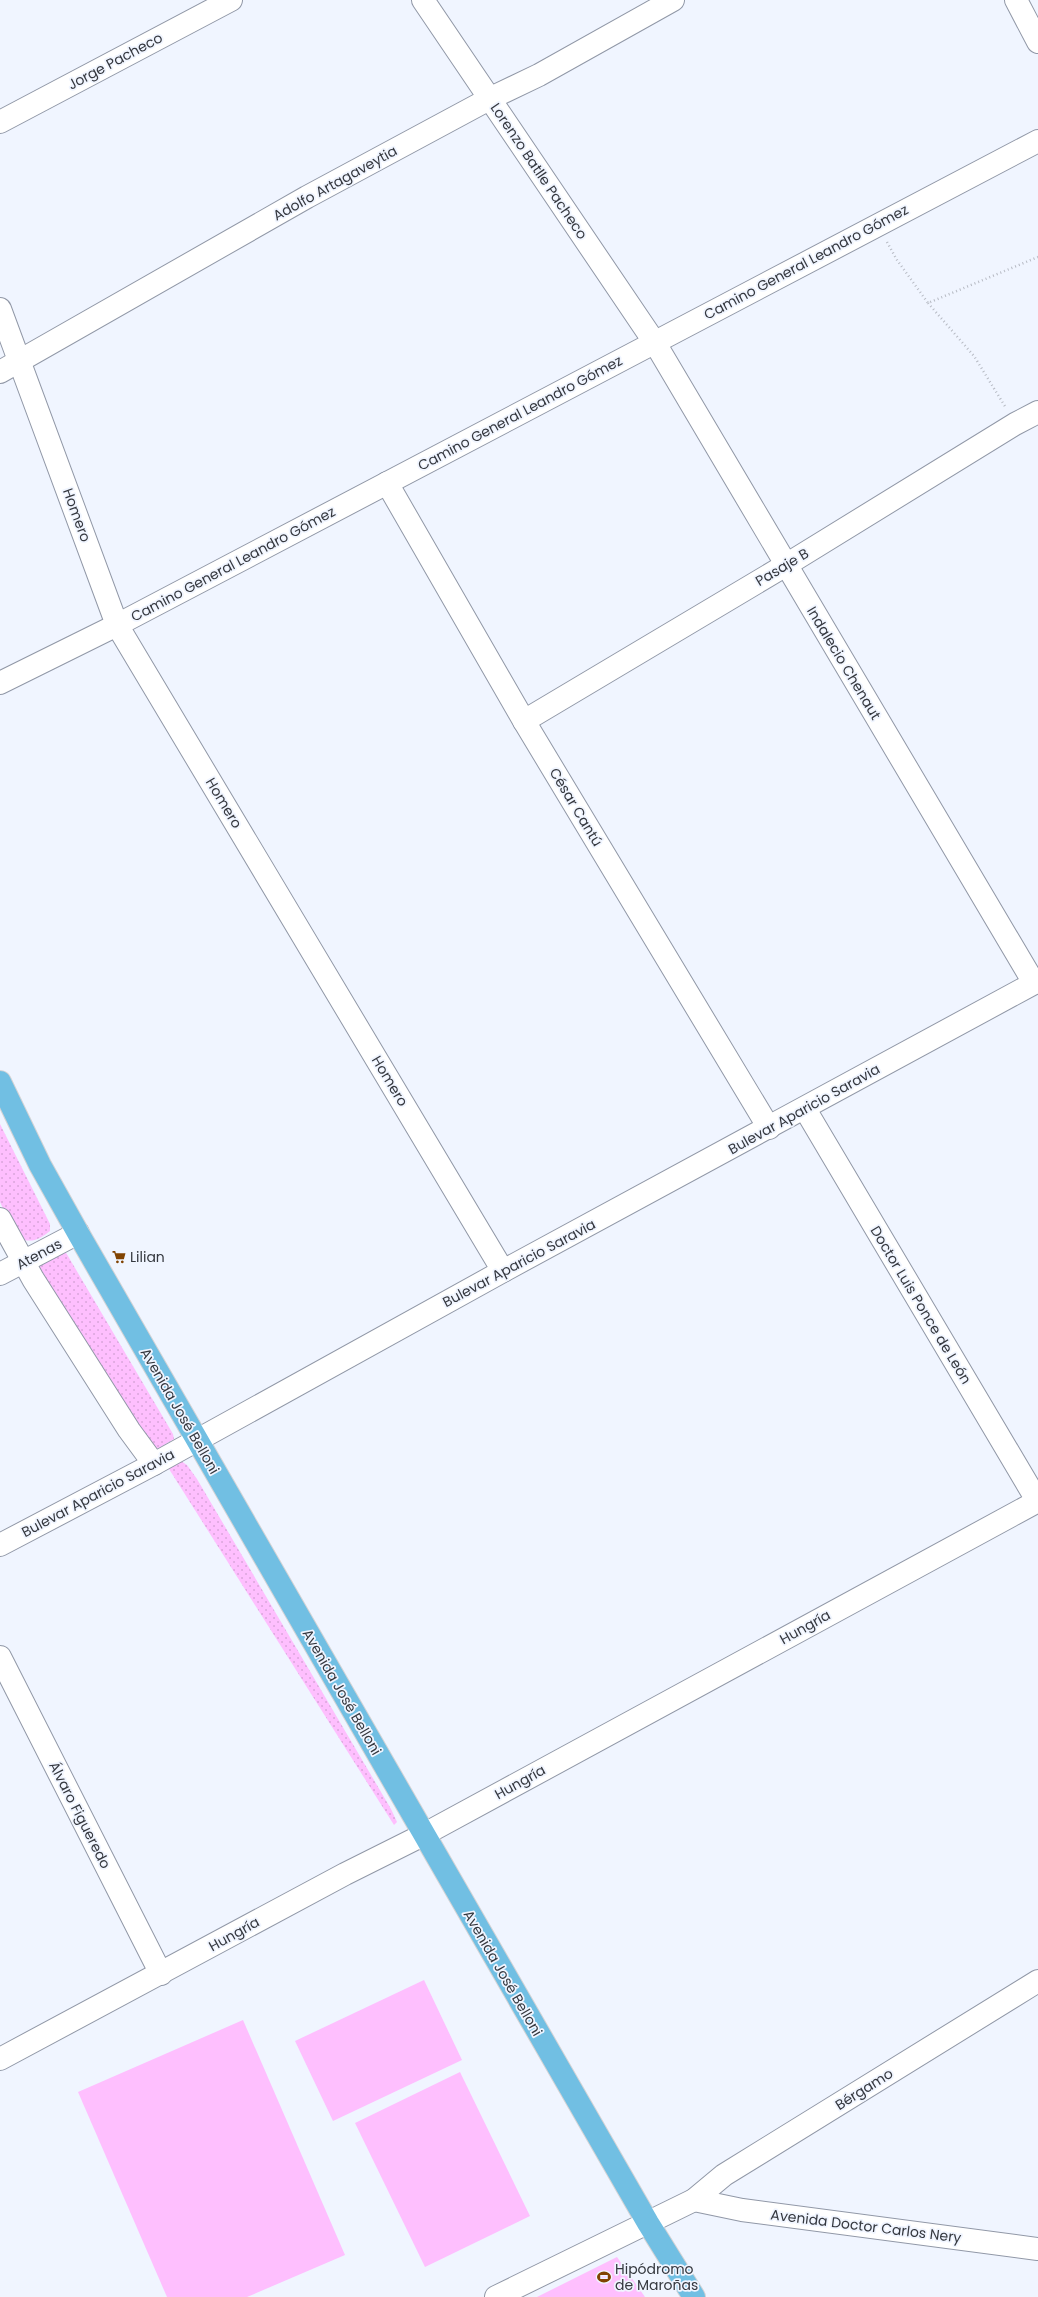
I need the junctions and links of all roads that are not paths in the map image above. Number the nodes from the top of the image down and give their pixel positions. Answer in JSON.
{"nodes":[{"id":1,"x":231,"y":0,"type":"edge"},
{"id":2,"x":423,"y":0,"type":"edge"},
{"id":3,"x":673,"y":0,"type":"edge"},
{"id":4,"x":1026,"y":10,"type":"edge"},
{"id":5,"x":1038,"y":42,"type":"edge"},
{"id":6,"x":490,"y":98,"type":"junction"},
{"id":7,"x":0,"y":122,"type":"edge"},
{"id":8,"x":1038,"y":141,"type":"edge"},
{"id":9,"x":0,"y":309,"type":"edge"},
{"id":10,"x":654,"y":342,"type":"junction"},
{"id":11,"x":20,"y":361,"type":"junction"},
{"id":12,"x":0,"y":372,"type":"edge"},
{"id":13,"x":1038,"y":412,"type":"edge"},
{"id":14,"x":387,"y":483,"type":"junction"},
{"id":15,"x":786,"y":565,"type":"junction"},
{"id":16,"x":118,"y":624,"type":"junction"},
{"id":17,"x":0,"y":683,"type":"edge"},
{"id":18,"x":524,"y":721,"type":"junction"},
{"id":19,"x":1036,"y":982,"type":"edge"},
{"id":20,"x":0,"y":1082,"type":"edge"},
{"id":21,"x":805,"y":1109,"type":"junction"},
{"id":22,"x":769,"y":1128,"type":"junction"},
{"id":23,"x":0,"y":1218,"type":"edge"},
{"id":24,"x":78,"y":1233,"type":"junction"},
{"id":25,"x":23,"y":1262,"type":"junction"},
{"id":26,"x":503,"y":1271,"type":"junction"},
{"id":27,"x":0,"y":1274,"type":"edge"},
{"id":28,"x":197,"y":1440,"type":"junction"},
{"id":29,"x":154,"y":1464,"type":"junction"},
{"id":30,"x":1038,"y":1501,"type":"edge"},
{"id":31,"x":0,"y":1546,"type":"edge"},
{"id":32,"x":0,"y":1657,"type":"edge"},
{"id":33,"x":423,"y":1835,"type":"junction"},
{"id":34,"x":161,"y":1974,"type":"junction"},
{"id":35,"x":1038,"y":1981,"type":"edge"},
{"id":36,"x":0,"y":2059,"type":"edge"},
{"id":37,"x":694,"y":2200,"type":"junction"},
{"id":38,"x":648,"y":2223,"type":"junction"},
{"id":39,"x":1038,"y":2249,"type":"edge"},
{"id":40,"x":496,"y":2297,"type":"edge"},
{"id":41,"x":694,"y":2297,"type":"edge"}],
"edges":[{"from":1,"to":7,"type":"street","name":"Jorge Pacheco"},
{"from":2,"to":6,"type":"street","name":"Lorenzo Batlle Pacheco"},
{"from":3,"to":6,"type":"street","name":"Adolfo Artagaveytia"},
{"from":4,"to":5,"type":"street"},
{"from":6,"to":10,"type":"street","name":"Lorenzo Batlle Pacheco"},
{"from":6,"to":11,"type":"street","name":"Adolfo Artagaveytia"},
{"from":8,"to":10,"type":"street","name":"Camino General Leandro Gómez"},
{"from":9,"to":11,"type":"street","name":"Homero"},
{"from":10,"to":14,"type":"street","name":"Camino General Leandro Gómez"},
{"from":10,"to":15,"type":"street","name":"Indalecio Chenaut"},
{"from":11,"to":12,"type":"street","name":"Adolfo Artagaveytia"},
{"from":11,"to":16,"type":"street","name":"Homero"},
{"from":13,"to":15,"type":"street","name":"Pasaje B"},
{"from":14,"to":16,"type":"street","name":"Camino General Leandro Gómez"},
{"from":14,"to":18,"type":"street","name":"César Cantú"},
{"from":15,"to":18,"type":"street","name":"Pasaje B"},
{"from":15,"to":19,"type":"street","name":"Indalecio Chenaut"},
{"from":16,"to":17,"type":"street","name":"Camino General Leandro Gómez"},
{"from":16,"to":26,"type":"street","name":"Homero"},
{"from":18,"to":22,"type":"street","name":"César Cantú"},
{"from":19,"to":21,"type":"street","name":"Bulevar Aparicio Saravia"},
{"from":20,"to":24,"type":"main road","name":"Avenida José Belloni"},
{"from":21,"to":22,"type":"street","name":"Bulevar Aparicio Saravia"},
{"from":21,"to":30,"type":"street","name":"Doctor Luis Ponce de León"},
{"from":22,"to":26,"type":"street","name":"Bulevar Aparicio Saravia"},
{"from":23,"to":25,"type":"street"},
{"from":24,"to":25,"type":"street","name":"Atenas"},
{"from":24,"to":28,"type":"main road","name":"Avenida José Belloni"},
{"from":25,"to":27,"type":"street","name":"Atenas"},
{"from":25,"to":29,"type":"street"},
{"from":26,"to":28,"type":"street","name":"Bulevar Aparicio Saravia"},
{"from":28,"to":29,"type":"street","name":"Bulevar Aparicio Saravia"},
{"from":28,"to":33,"type":"main road","name":"Avenida José Belloni"},
{"from":29,"to":31,"type":"street","name":"Bulevar Aparicio Saravia"},
{"from":30,"to":33,"type":"street","name":"Hungría"},
{"from":32,"to":34,"type":"street","name":"Álvaro Figueredo"},
{"from":33,"to":34,"type":"street","name":"Hungría"},
{"from":33,"to":38,"type":"main road","name":"Avenida José Belloni"},
{"from":34,"to":36,"type":"street","name":"Hungría"},
{"from":35,"to":37,"type":"street","name":"Bérgamo"},
{"from":37,"to":38,"type":"street","name":"Bérgamo"},
{"from":37,"to":39,"type":"street","name":"Avenida Doctor Carlos Nery"},
{"from":38,"to":40,"type":"street","name":"Bérgamo"},
{"from":38,"to":41,"type":"main road","name":"Avenida José Belloni"}]}
